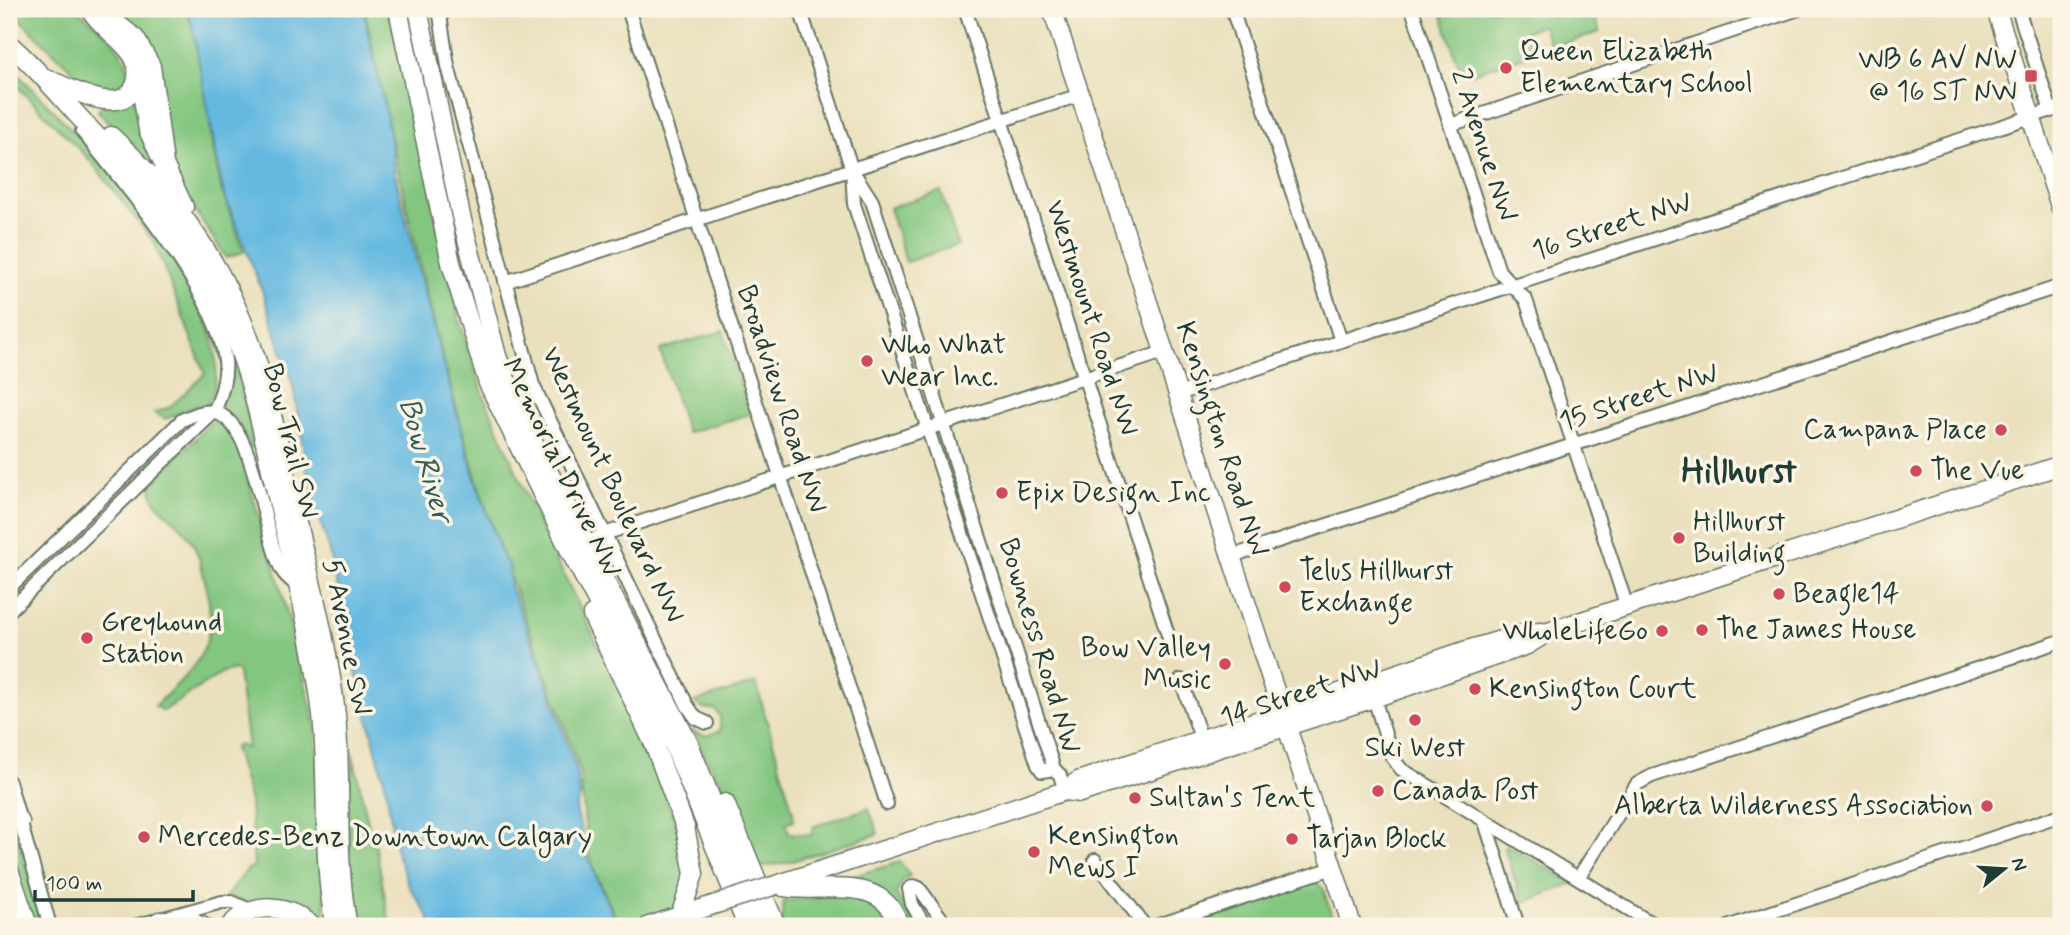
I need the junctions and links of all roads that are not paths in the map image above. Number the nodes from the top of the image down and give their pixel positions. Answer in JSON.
{"nodes":[{"id":1,"x":90,"y":9,"type":"edge"},
{"id":2,"x":96,"y":9,"type":"edge"},
{"id":3,"x":398,"y":9,"type":"edge"},
{"id":4,"x":418,"y":9,"type":"edge"},
{"id":5,"x":439,"y":9,"type":"edge"},
{"id":6,"x":628,"y":9,"type":"edge"},
{"id":7,"x":800,"y":9,"type":"edge"},
{"id":8,"x":965,"y":9,"type":"edge"},
{"id":9,"x":1052,"y":9,"type":"edge"},
{"id":10,"x":1232,"y":9,"type":"edge"},
{"id":11,"x":1412,"y":9,"type":"edge"},
{"id":12,"x":1799,"y":9,"type":"edge"},
{"id":13,"x":1996,"y":9,"type":"edge"},
{"id":14,"x":2018,"y":9,"type":"edge"},
{"id":15,"x":9,"y":31,"type":"edge"},
{"id":16,"x":15,"y":50,"type":"edge"},
{"id":17,"x":138,"y":65,"type":"junction"},
{"id":18,"x":45,"y":78,"type":"junction"},
{"id":19,"x":1080,"y":95,"type":"junction"},
{"id":20,"x":61,"y":98,"type":"junction"},
{"id":21,"x":2056,"y":109,"type":"edge"},
{"id":22,"x":2031,"y":117,"type":"junction"},
{"id":23,"x":1001,"y":121,"type":"junction"},
{"id":24,"x":1450,"y":125,"type":"junction"},
{"id":25,"x":164,"y":163,"type":"junction"},
{"id":26,"x":852,"y":170,"type":"junction"},
{"id":27,"x":2061,"y":209,"type":"edge"},
{"id":28,"x":697,"y":220,"type":"junction"},
{"id":29,"x":190,"y":230,"type":"junction"},
{"id":30,"x":505,"y":282,"type":"junction"},
{"id":31,"x":1513,"y":285,"type":"junction"},
{"id":32,"x":2061,"y":286,"type":"edge"},
{"id":33,"x":1340,"y":341,"type":"junction"},
{"id":34,"x":1164,"y":352,"type":"junction"},
{"id":35,"x":1085,"y":378,"type":"junction"},
{"id":36,"x":1178,"y":394,"type":"junction"},
{"id":37,"x":214,"y":412,"type":"junction"},
{"id":38,"x":943,"y":424,"type":"junction"},
{"id":39,"x":930,"y":428,"type":"junction"},
{"id":40,"x":1574,"y":445,"type":"junction"},
{"id":41,"x":2061,"y":465,"type":"edge"},
{"id":42,"x":2042,"y":472,"type":"junction"},
{"id":43,"x":2061,"y":476,"type":"edge"},
{"id":44,"x":780,"y":477,"type":"junction"},
{"id":45,"x":604,"y":534,"type":"junction"},
{"id":46,"x":578,"y":554,"type":"junction"},
{"id":47,"x":1232,"y":556,"type":"junction"},
{"id":48,"x":9,"y":588,"type":"edge"},
{"id":49,"x":299,"y":588,"type":"junction"},
{"id":50,"x":1627,"y":607,"type":"junction"},
{"id":51,"x":9,"y":611,"type":"edge"},
{"id":52,"x":1548,"y":632,"type":"junction"},
{"id":53,"x":1170,"y":641,"type":"dead end"},
{"id":54,"x":2061,"y":641,"type":"edge"},
{"id":55,"x":1181,"y":680,"type":"dead end"},
{"id":56,"x":1374,"y":698,"type":"junction"},
{"id":57,"x":1286,"y":719,"type":"junction"},
{"id":58,"x":707,"y":723,"type":"dead end"},
{"id":59,"x":1201,"y":738,"type":"junction"},
{"id":60,"x":689,"y":744,"type":"junction"},
{"id":61,"x":1054,"y":769,"type":"junction"},
{"id":62,"x":9,"y":782,"type":"edge"},
{"id":63,"x":1065,"y":791,"type":"junction"},
{"id":64,"x":887,"y":804,"type":"dead end"},
{"id":65,"x":2061,"y":815,"type":"edge"},
{"id":66,"x":14,"y":820,"type":"edge"},
{"id":67,"x":1485,"y":822,"type":"junction"},
{"id":68,"x":1095,"y":860,"type":"dead end"},
{"id":69,"x":1334,"y":868,"type":"junction"},
{"id":70,"x":9,"y":870,"type":"edge"},
{"id":71,"x":1579,"y":877,"type":"junction"},
{"id":72,"x":776,"y":885,"type":"junction"},
{"id":73,"x":9,"y":905,"type":"edge"},
{"id":74,"x":250,"y":910,"type":"junction"},
{"id":75,"x":182,"y":915,"type":"junction"},
{"id":76,"x":680,"y":916,"type":"junction"},
{"id":77,"x":161,"y":923,"type":"edge"},
{"id":78,"x":652,"y":925,"type":"edge"},
{"id":79,"x":16,"y":926,"type":"edge"},
{"id":80,"x":28,"y":926,"type":"edge"},
{"id":81,"x":50,"y":926,"type":"edge"},
{"id":82,"x":135,"y":926,"type":"edge"},
{"id":83,"x":208,"y":926,"type":"edge"},
{"id":84,"x":230,"y":926,"type":"edge"},
{"id":85,"x":312,"y":926,"type":"edge"},
{"id":86,"x":335,"y":926,"type":"edge"},
{"id":87,"x":348,"y":926,"type":"edge"},
{"id":88,"x":747,"y":926,"type":"edge"},
{"id":89,"x":762,"y":926,"type":"edge"},
{"id":90,"x":776,"y":926,"type":"edge"},
{"id":91,"x":899,"y":926,"type":"edge"},
{"id":92,"x":925,"y":926,"type":"edge"},
{"id":93,"x":947,"y":926,"type":"edge"},
{"id":94,"x":1144,"y":926,"type":"edge"},
{"id":95,"x":1155,"y":926,"type":"edge"},
{"id":96,"x":1352,"y":926,"type":"edge"},
{"id":97,"x":1518,"y":926,"type":"edge"},
{"id":98,"x":1656,"y":926,"type":"edge"},
{"id":99,"x":1730,"y":926,"type":"edge"}],
"edges":[{"from":1,"to":17,"type":"main road"},
{"from":2,"to":25,"type":"main road"},
{"from":3,"to":46,"type":"main road","name":"Memorial Drive NW"},
{"from":4,"to":46,"type":"main road","name":"Memorial Drive NW"},
{"from":5,"to":30,"type":"street","name":"Westmount Boulevard NW"},
{"from":6,"to":28,"type":"street","name":"Broadview Road NW"},
{"from":7,"to":26,"type":"street","name":"Bowness Road NW"},
{"from":8,"to":23,"type":"street","name":"Westmount Road NW"},
{"from":9,"to":19,"type":"main road","name":"Kensington Road NW"},
{"from":10,"to":33,"type":"street"},
{"from":11,"to":24,"type":"street","name":"2 Avenue NW"},
{"from":12,"to":24,"type":"street"},
{"from":13,"to":22,"type":"main road"},
{"from":14,"to":21,"type":"street"},
{"from":15,"to":16,"type":"main road","name":"Bow Trail SW"},
{"from":16,"to":18,"type":"main road","name":"Bow Trail SW"},
{"from":17,"to":18,"type":"main road"},
{"from":17,"to":25,"type":"main road"},
{"from":18,"to":20,"type":"main road","name":"Bow Trail SW"},
{"from":19,"to":23,"type":"street"},
{"from":19,"to":34,"type":"main road","name":"Kensington Road NW"},
{"from":20,"to":29,"type":"main road","name":"5 Avenue SW"},
{"from":20,"to":37,"type":"street"},
{"from":20,"to":49,"type":"main road","name":"Bow Trail SW"},
{"from":21,"to":22,"type":"street","name":"16 Street NW"},
{"from":22,"to":27,"type":"main road"},
{"from":22,"to":31,"type":"street","name":"16 Street NW"},
{"from":23,"to":26,"type":"street"},
{"from":23,"to":35,"type":"street","name":"Westmount Road NW"},
{"from":24,"to":31,"type":"street","name":"2 Avenue NW"},
{"from":25,"to":29,"type":"main road"},
{"from":26,"to":28,"type":"street"},
{"from":26,"to":38,"type":"street","name":"Bowness Road NW"},
{"from":26,"to":39,"type":"street","name":"Bowness Road NW"},
{"from":28,"to":30,"type":"street"},
{"from":28,"to":44,"type":"street","name":"Broadview Road NW"},
{"from":29,"to":87,"type":"main road","name":"5 Avenue SW"},
{"from":30,"to":45,"type":"street","name":"Westmount Boulevard NW"},
{"from":31,"to":33,"type":"street","name":"16 Street NW"},
{"from":31,"to":40,"type":"street","name":"2 Avenue NW"},
{"from":32,"to":40,"type":"street","name":"15 Street NW"},
{"from":33,"to":36,"type":"street","name":"16 Street NW"},
{"from":34,"to":35,"type":"street"},
{"from":34,"to":36,"type":"main road","name":"Kensington Road NW"},
{"from":35,"to":38,"type":"street"},
{"from":35,"to":53,"type":"street","name":"Westmount Road NW"},
{"from":36,"to":47,"type":"main road","name":"Kensington Road NW"},
{"from":37,"to":48,"type":"street"},
{"from":37,"to":49,"type":"street"},
{"from":37,"to":51,"type":"street"},
{"from":38,"to":39,"type":"street"},
{"from":38,"to":61,"type":"street","name":"Bowness Road NW"},
{"from":39,"to":44,"type":"street"},
{"from":39,"to":61,"type":"street","name":"Bowness Road NW"},
{"from":40,"to":47,"type":"street","name":"15 Street NW"},
{"from":40,"to":50,"type":"street","name":"2 Avenue NW"},
{"from":41,"to":42,"type":"main road","name":"14 Street NW"},
{"from":42,"to":43,"type":"main road"},
{"from":42,"to":50,"type":"main road","name":"14 Street NW"},
{"from":44,"to":45,"type":"street"},
{"from":44,"to":64,"type":"street","name":"Broadview Road NW"},
{"from":45,"to":46,"type":"street"},
{"from":45,"to":58,"type":"street","name":"Westmount Boulevard NW"},
{"from":46,"to":60,"type":"main road","name":"Memorial Drive NW"},
{"from":46,"to":76,"type":"main road"},
{"from":46,"to":88,"type":"main road","name":"Memorial Drive NW"},
{"from":47,"to":57,"type":"main road","name":"Kensington Road NW"},
{"from":49,"to":86,"type":"main road","name":"Bow Trail SW"},
{"from":50,"to":52,"type":"main road","name":"14 Street NW"},
{"from":52,"to":56,"type":"main road","name":"14 Street NW"},
{"from":52,"to":57,"type":"main road","name":"14 Street NW"},
{"from":54,"to":71,"type":"street"},
{"from":55,"to":59,"type":"street"},
{"from":56,"to":57,"type":"main road","name":"14 Street NW"},
{"from":56,"to":67,"type":"street"},
{"from":57,"to":59,"type":"main road","name":"14 Street NW"},
{"from":57,"to":63,"type":"main road","name":"14 Street NW"},
{"from":57,"to":69,"type":"main road","name":"Kensington Road NW"},
{"from":59,"to":63,"type":"main road","name":"14 Street NW"},
{"from":60,"to":89,"type":"main road","name":"Memorial Drive NW"},
{"from":60,"to":90,"type":"main road"},
{"from":61,"to":63,"type":"street"},
{"from":62,"to":66,"type":"street"},
{"from":63,"to":72,"type":"main road","name":"14 Street NW"},
{"from":65,"to":99,"type":"street"},
{"from":66,"to":81,"type":"street"},
{"from":67,"to":71,"type":"street"},
{"from":67,"to":97,"type":"street"},
{"from":68,"to":94,"type":"street"},
{"from":69,"to":95,"type":"street"},
{"from":69,"to":96,"type":"main road","name":"Kensington Road NW"},
{"from":70,"to":80,"type":"main road"},
{"from":71,"to":98,"type":"street"},
{"from":72,"to":76,"type":"main road","name":"14 Street NW","bridge":true},
{"from":72,"to":91,"type":"main road"},
{"from":73,"to":79,"type":"main road"},
{"from":74,"to":75,"type":"street"},
{"from":74,"to":84,"type":"main road"},
{"from":74,"to":85,"type":"main road"},
{"from":75,"to":77,"type":"street"},
{"from":75,"to":83,"type":"street"},
{"from":76,"to":78,"type":"main road","name":"14 Street NW"},
{"from":77,"to":82,"type":"street"},
{"from":92,"to":93,"type":"street"}]}
